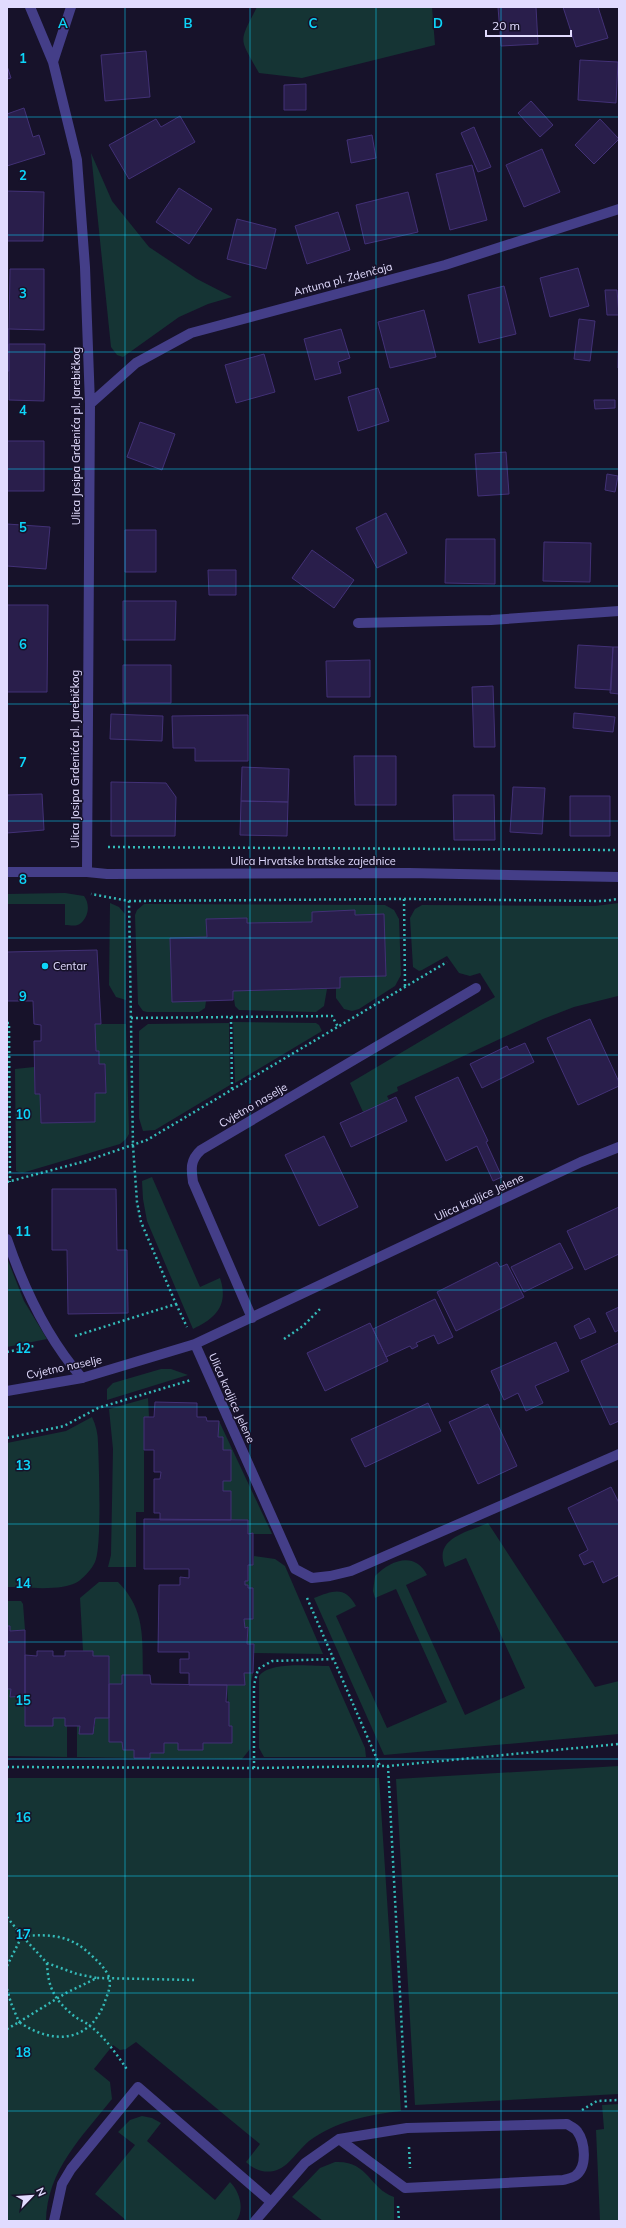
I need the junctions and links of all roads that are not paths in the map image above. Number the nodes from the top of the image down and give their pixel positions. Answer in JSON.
{"nodes":[{"id":1,"x":30,"y":7,"type":"edge"},
{"id":2,"x":71,"y":7,"type":"edge"},
{"id":3,"x":53,"y":62,"type":"junction"},
{"id":4,"x":619,"y":209,"type":"edge"},
{"id":5,"x":90,"y":404,"type":"junction"},
{"id":6,"x":619,"y":611,"type":"edge"},
{"id":7,"x":358,"y":623,"type":"dead end"},
{"id":8,"x":7,"y":872,"type":"edge"},
{"id":9,"x":87,"y":872,"type":"junction"},
{"id":10,"x":619,"y":877,"type":"edge"},
{"id":11,"x":476,"y":988,"type":"dead end"},
{"id":12,"x":619,"y":1147,"type":"edge"},
{"id":13,"x":7,"y":1239,"type":"edge"},
{"id":14,"x":252,"y":1318,"type":"junction"},
{"id":15,"x":195,"y":1344,"type":"junction"},
{"id":16,"x":82,"y":1378,"type":"junction"},
{"id":17,"x":7,"y":1391,"type":"edge"},
{"id":18,"x":619,"y":1454,"type":"edge"},
{"id":19,"x":340,"y":2139,"type":"junction"},
{"id":20,"x":271,"y":2202,"type":"junction"},
{"id":21,"x":54,"y":2221,"type":"edge"},
{"id":22,"x":255,"y":2221,"type":"edge"}],
"edges":[{"from":1,"to":3,"type":"street","name":"Ulica Josipa Grdenića pl. Jarebičkog"},
{"from":2,"to":3,"type":"street"},
{"from":3,"to":5,"type":"street","name":"Ulica Josipa Grdenića pl. Jarebičkog"},
{"from":4,"to":5,"type":"street","name":"Antuna pl. Zdenčaja"},
{"from":5,"to":9,"type":"street","name":"Ulica Josipa Grdenića pl. Jarebičkog"},
{"from":6,"to":7,"type":"street"},
{"from":8,"to":9,"type":"street","name":"Ulica Hrvatske bratske zajednice"},
{"from":9,"to":10,"type":"street","name":"Ulica Hrvatske bratske zajednice"},
{"from":11,"to":14,"type":"street","name":"Cvjetno naselje"},
{"from":12,"to":14,"type":"street","name":"Ulica kraljice Jelene"},
{"from":13,"to":16,"type":"street"},
{"from":14,"to":15,"type":"street","name":"Ulica kraljice Jelene"},
{"from":15,"to":16,"type":"street","name":"Cvjetno naselje"},
{"from":15,"to":18,"type":"street","name":"Ulica kraljice Jelene"},
{"from":16,"to":17,"type":"street","name":"Cvjetno naselje"},
{"from":19,"to":19,"type":"street"},
{"from":19,"to":20,"type":"street"},
{"from":20,"to":21,"type":"street"},
{"from":20,"to":22,"type":"street"}]}
